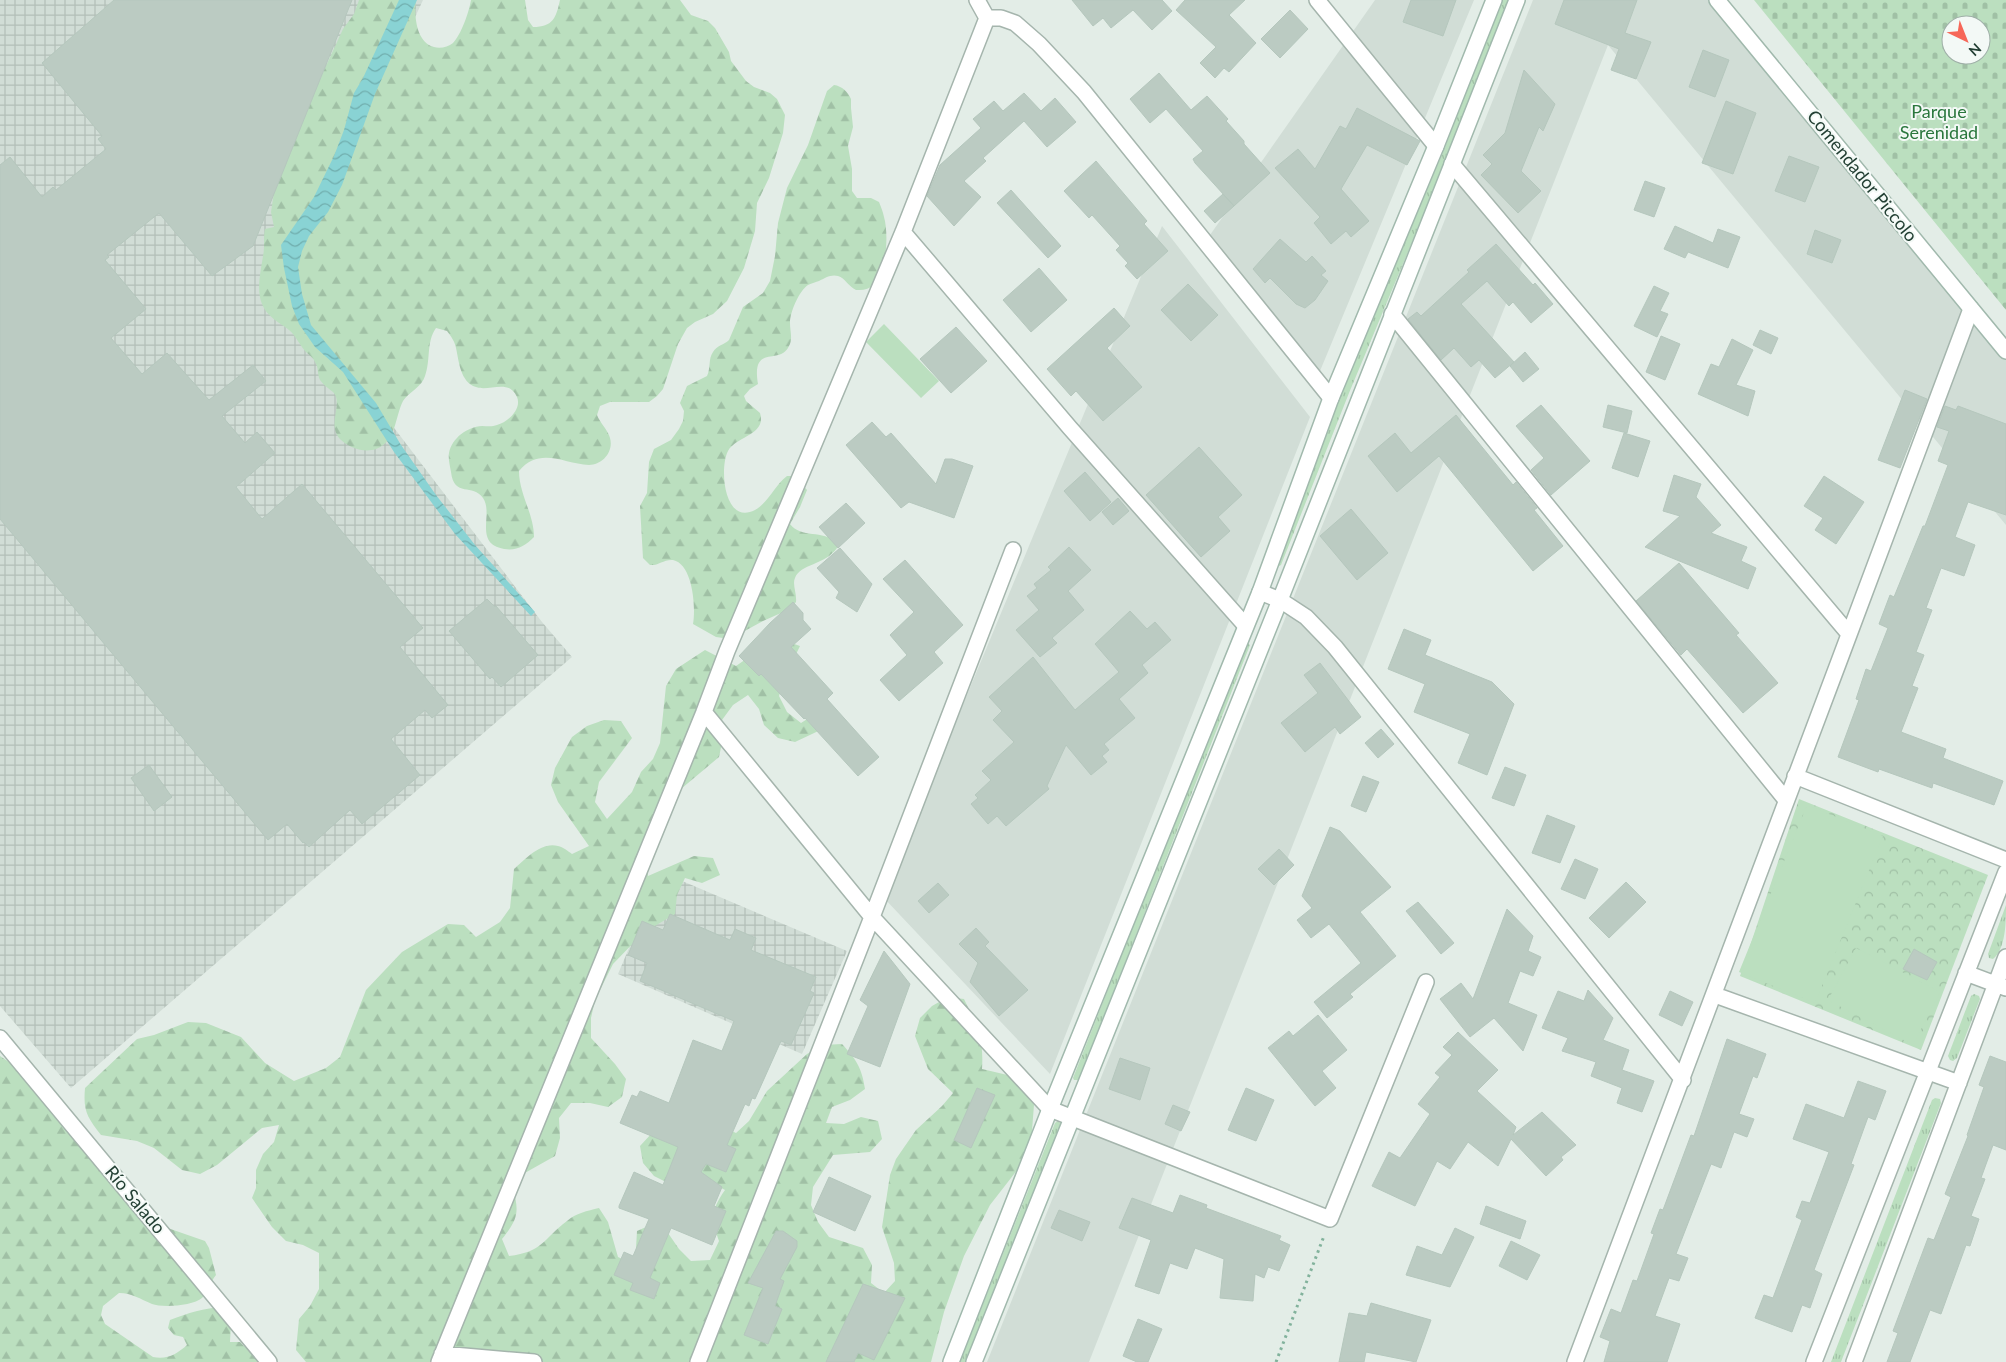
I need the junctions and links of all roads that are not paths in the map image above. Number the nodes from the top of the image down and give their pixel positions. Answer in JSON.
{"nodes":[{"id":1,"x":977,"y":0,"type":"edge"},
{"id":2,"x":1318,"y":0,"type":"edge"},
{"id":3,"x":1494,"y":0,"type":"edge"},
{"id":4,"x":1517,"y":0,"type":"edge"},
{"id":5,"x":1717,"y":0,"type":"edge"},
{"id":6,"x":988,"y":18,"type":"junction"},
{"id":7,"x":1436,"y":146,"type":"junction"},
{"id":8,"x":1452,"y":164,"type":"junction"},
{"id":9,"x":903,"y":232,"type":"junction"},
{"id":10,"x":1971,"y":309,"type":"junction"},
{"id":11,"x":1392,"y":314,"type":"junction"},
{"id":12,"x":2006,"y":351,"type":"edge"},
{"id":13,"x":1331,"y":398,"type":"junction"},
{"id":14,"x":1013,"y":550,"type":"dead end"},
{"id":15,"x":1260,"y":592,"type":"junction"},
{"id":16,"x":1280,"y":600,"type":"junction"},
{"id":17,"x":1245,"y":625,"type":"junction"},
{"id":18,"x":1849,"y":634,"type":"junction"},
{"id":19,"x":704,"y":712,"type":"junction"},
{"id":20,"x":1795,"y":776,"type":"junction"},
{"id":21,"x":1786,"y":800,"type":"junction"},
{"id":22,"x":2006,"y":860,"type":"edge"},
{"id":23,"x":2006,"y":872,"type":"edge"},
{"id":24,"x":872,"y":917,"type":"junction"},
{"id":25,"x":2006,"y":957,"type":"edge"},
{"id":26,"x":1966,"y":973,"type":"junction"},
{"id":27,"x":1426,"y":982,"type":"dead end"},
{"id":28,"x":2001,"y":986,"type":"edge"},
{"id":29,"x":1715,"y":995,"type":"junction"},
{"id":30,"x":0,"y":1038,"type":"edge"},
{"id":31,"x":1928,"y":1072,"type":"junction"},
{"id":32,"x":1683,"y":1080,"type":"junction"},
{"id":33,"x":1959,"y":1083,"type":"junction"},
{"id":34,"x":1050,"y":1109,"type":"junction"},
{"id":35,"x":1072,"y":1117,"type":"junction"},
{"id":36,"x":440,"y":1358,"type":"edge"},
{"id":37,"x":269,"y":1362,"type":"edge"},
{"id":38,"x":534,"y":1362,"type":"edge"},
{"id":39,"x":698,"y":1362,"type":"edge"},
{"id":40,"x":951,"y":1362,"type":"edge"},
{"id":41,"x":974,"y":1362,"type":"edge"},
{"id":42,"x":1575,"y":1362,"type":"edge"},
{"id":43,"x":1814,"y":1362,"type":"edge"},
{"id":44,"x":1854,"y":1362,"type":"edge"}],
"edges":[{"from":1,"to":6,"type":"street"},
{"from":2,"to":7,"type":"street"},
{"from":3,"to":7,"type":"street"},
{"from":4,"to":8,"type":"street"},
{"from":5,"to":10,"type":"street","name":"Comendador Piccolo"},
{"from":6,"to":9,"type":"street"},
{"from":6,"to":13,"type":"street"},
{"from":7,"to":13,"type":"street"},
{"from":8,"to":11,"type":"street"},
{"from":8,"to":18,"type":"street"},
{"from":9,"to":17,"type":"street"},
{"from":9,"to":19,"type":"street"},
{"from":10,"to":12,"type":"street","name":"Comendador Piccolo"},
{"from":10,"to":18,"type":"street"},
{"from":11,"to":16,"type":"street"},
{"from":11,"to":21,"type":"street"},
{"from":13,"to":15,"type":"street"},
{"from":14,"to":24,"type":"street"},
{"from":15,"to":16,"type":"street"},
{"from":15,"to":17,"type":"street"},
{"from":16,"to":32,"type":"street"},
{"from":16,"to":35,"type":"street"},
{"from":17,"to":34,"type":"street"},
{"from":18,"to":20,"type":"street"},
{"from":19,"to":24,"type":"street"},
{"from":19,"to":36,"type":"street"},
{"from":20,"to":21,"type":"street"},
{"from":20,"to":22,"type":"street"},
{"from":21,"to":29,"type":"street"},
{"from":23,"to":26,"type":"street"},
{"from":24,"to":34,"type":"street"},
{"from":24,"to":39,"type":"street"},
{"from":25,"to":28,"type":"street"},
{"from":26,"to":28,"type":"street"},
{"from":26,"to":31,"type":"street"},
{"from":27,"to":35,"type":"street"},
{"from":28,"to":33,"type":"street"},
{"from":29,"to":31,"type":"street"},
{"from":29,"to":32,"type":"street"},
{"from":30,"to":37,"type":"street","name":"Río Salado"},
{"from":31,"to":33,"type":"street"},
{"from":31,"to":43,"type":"street"},
{"from":32,"to":42,"type":"street"},
{"from":33,"to":44,"type":"street"},
{"from":34,"to":35,"type":"street"},
{"from":34,"to":40,"type":"street"},
{"from":35,"to":41,"type":"street"},
{"from":36,"to":38,"type":"street"}]}
